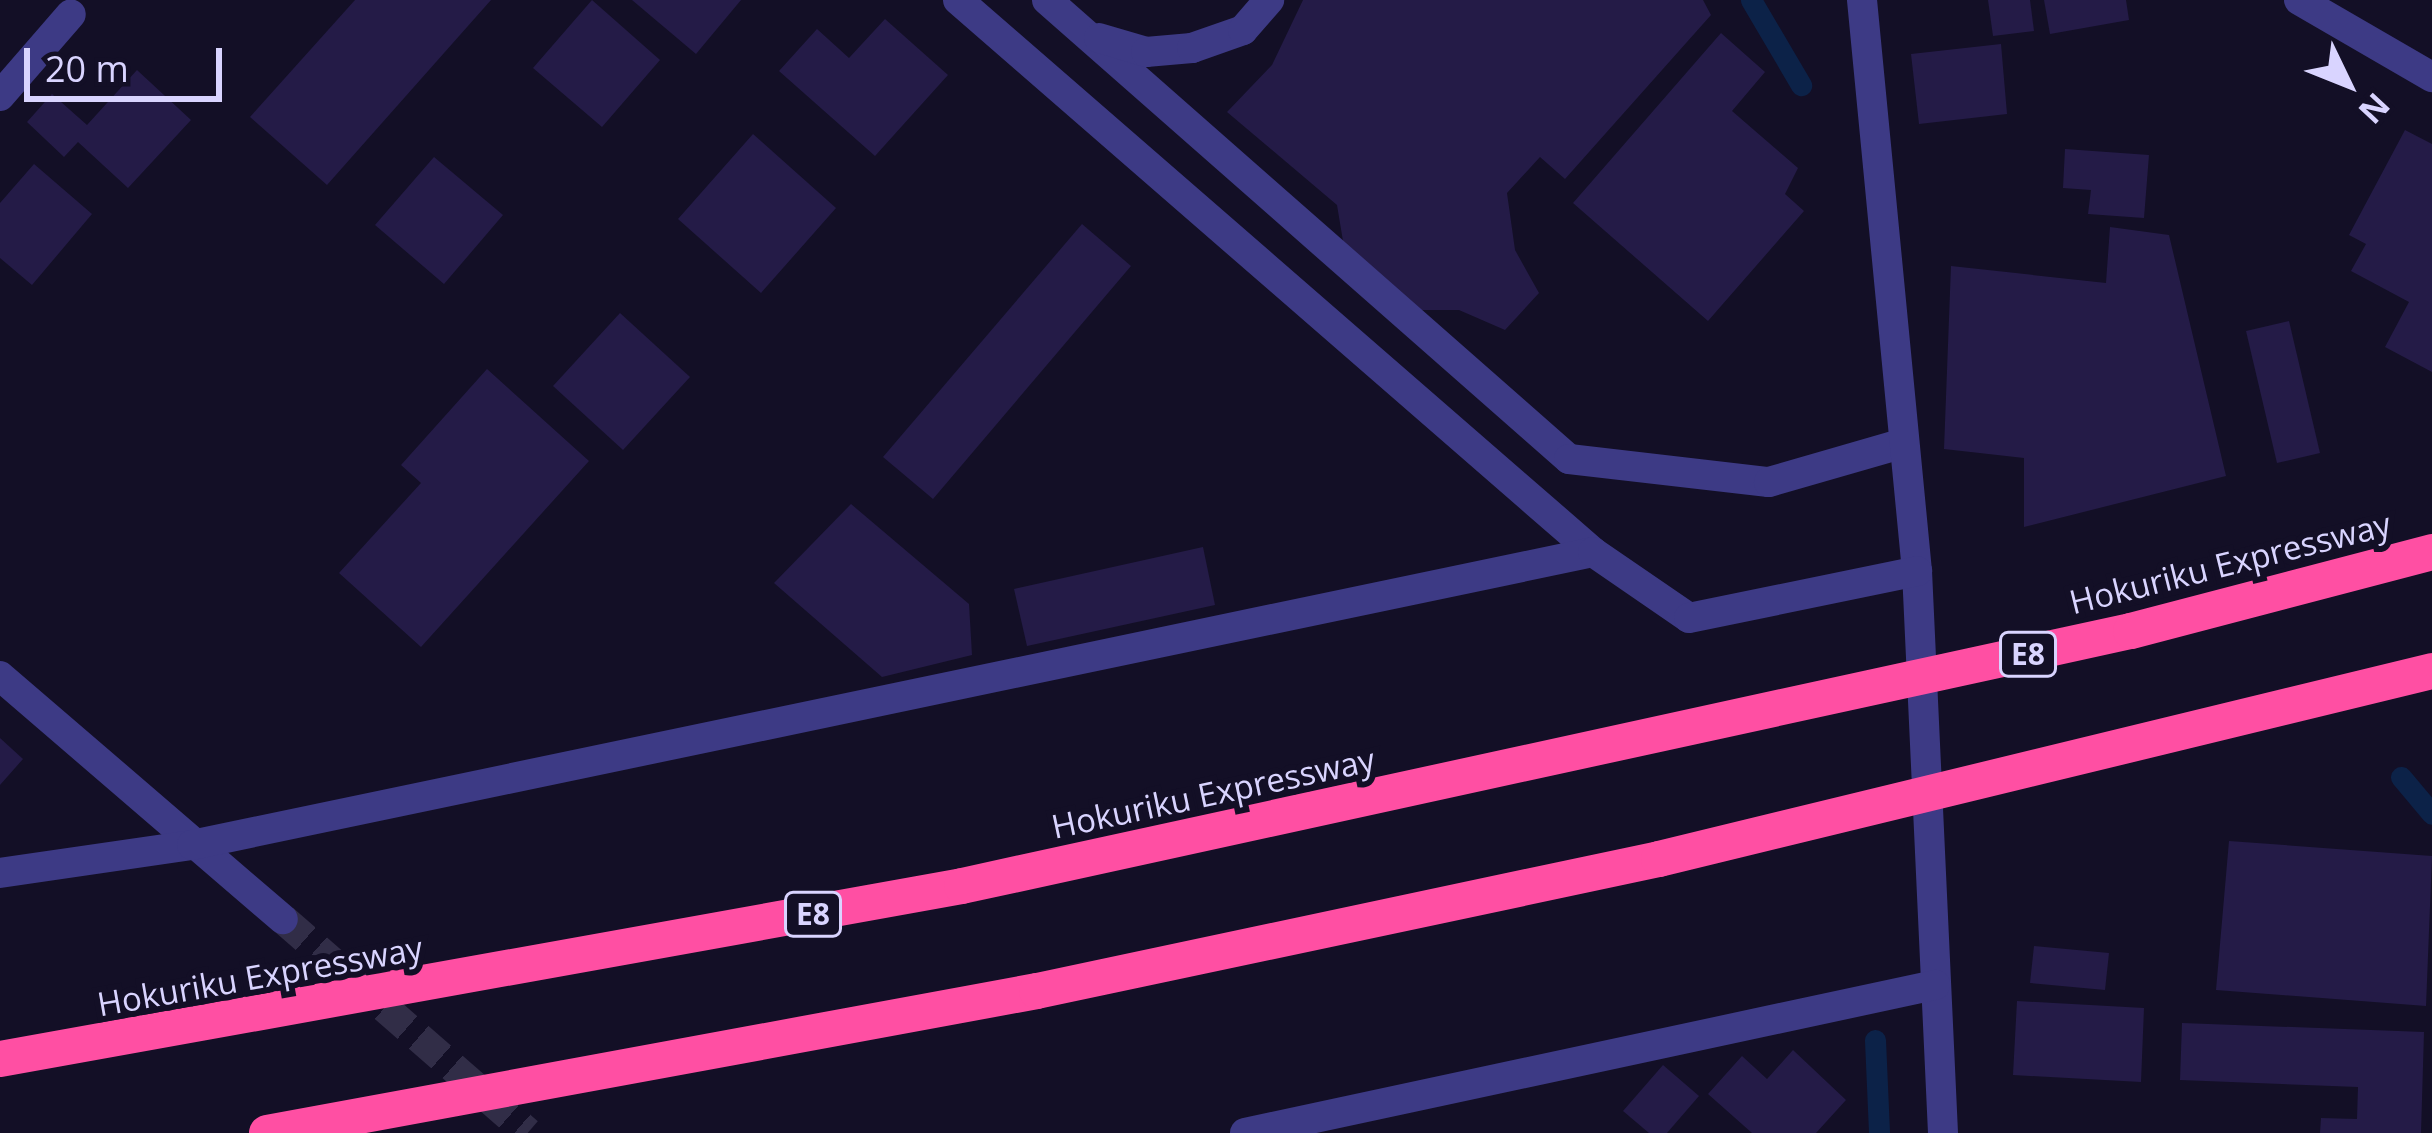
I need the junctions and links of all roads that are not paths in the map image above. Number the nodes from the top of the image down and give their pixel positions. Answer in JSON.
{"nodes":[{"id":1,"x":958,"y":0,"type":"edge"},
{"id":2,"x":1047,"y":0,"type":"edge"},
{"id":3,"x":1268,"y":0,"type":"edge"},
{"id":4,"x":1862,"y":0,"type":"edge"},
{"id":5,"x":2299,"y":0,"type":"edge"},
{"id":6,"x":71,"y":14,"type":"dead end"},
{"id":7,"x":1087,"y":35,"type":"junction"},
{"id":8,"x":2432,"y":77,"type":"edge"},
{"id":9,"x":0,"y":96,"type":"edge"},
{"id":10,"x":1901,"y":444,"type":"junction"},
{"id":11,"x":1593,"y":552,"type":"junction"},
{"id":12,"x":2432,"y":552,"type":"edge"},
{"id":13,"x":1917,"y":571,"type":"junction"},
{"id":14,"x":2432,"y":671,"type":"edge"},
{"id":15,"x":0,"y":676,"type":"edge"},
{"id":16,"x":192,"y":845,"type":"junction"},
{"id":17,"x":0,"y":873,"type":"edge"},
{"id":18,"x":283,"y":920,"type":"tunnel mouth"},
{"id":19,"x":1935,"y":985,"type":"junction"},
{"id":20,"x":0,"y":1059,"type":"edge"},
{"id":21,"x":267,"y":1133,"type":"edge"},
{"id":22,"x":1245,"y":1133,"type":"edge"},
{"id":23,"x":1942,"y":1133,"type":"edge"}],
"edges":[{"from":1,"to":11,"type":"street"},
{"from":2,"to":7,"type":"street"},
{"from":3,"to":7,"type":"street"},
{"from":4,"to":10,"type":"street"},
{"from":5,"to":8,"type":"street"},
{"from":6,"to":9,"type":"street"},
{"from":7,"to":10,"type":"street"},
{"from":10,"to":13,"type":"street"},
{"from":11,"to":13,"type":"street"},
{"from":11,"to":16,"type":"street"},
{"from":12,"to":20,"type":"highway","name":"Hokuriku Expressway","number":"E8"},
{"from":13,"to":19,"type":"street"},
{"from":14,"to":21,"type":"highway"},
{"from":15,"to":16,"type":"street"},
{"from":16,"to":17,"type":"street"},
{"from":16,"to":18,"type":"street"},
{"from":19,"to":22,"type":"street"},
{"from":19,"to":23,"type":"street"}]}
